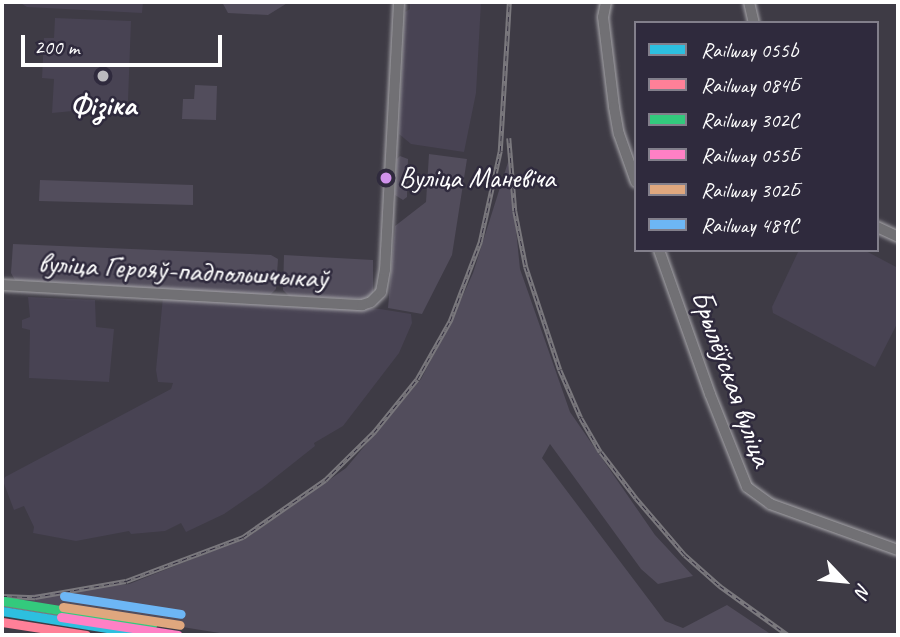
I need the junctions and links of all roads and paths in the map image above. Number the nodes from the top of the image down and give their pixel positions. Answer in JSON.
{"nodes":[{"id":1,"x":399,"y":2,"type":"edge"},
{"id":2,"x":606,"y":2,"type":"edge"},
{"id":3,"x":749,"y":2,"type":"edge"},
{"id":4,"x":754,"y":21,"type":"edge"},
{"id":5,"x":634,"y":176,"type":"edge"},
{"id":6,"x":879,"y":228,"type":"edge"},
{"id":7,"x":898,"y":237,"type":"edge"},
{"id":8,"x":660,"y":252,"type":"edge"},
{"id":9,"x":2,"y":285,"type":"edge"},
{"id":10,"x":898,"y":550,"type":"edge"}],
"edges":[{"from":1,"to":9,"type":"street","name":"вуліца Герояў-падпольшчыкаў"},
{"from":2,"to":5,"type":"street"},
{"from":3,"to":4,"type":"street"},
{"from":6,"to":7,"type":"street"},
{"from":8,"to":10,"type":"street","name":"Брылёўская вуліца"}]}
